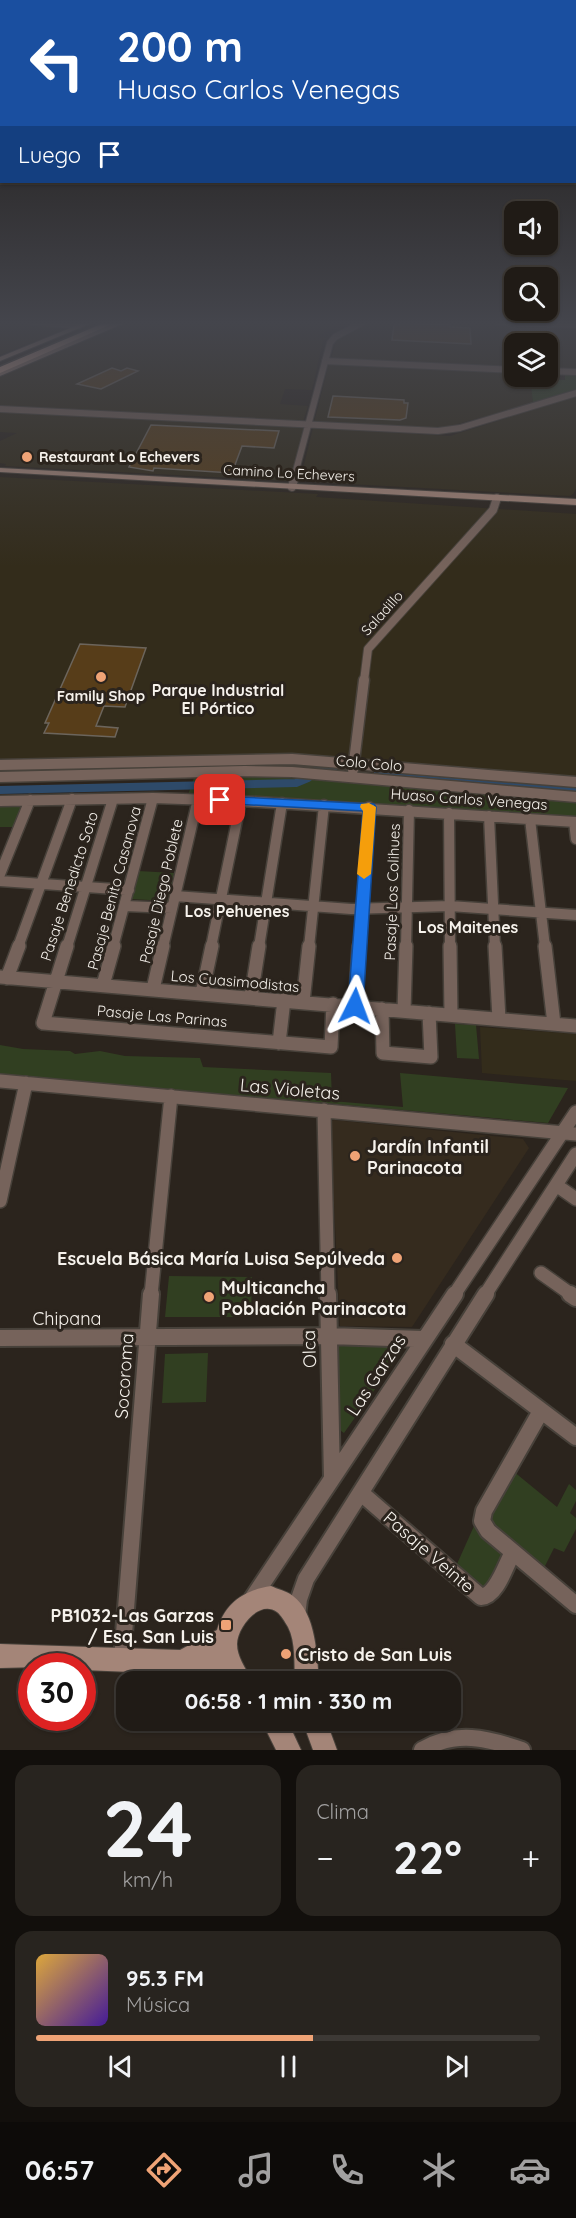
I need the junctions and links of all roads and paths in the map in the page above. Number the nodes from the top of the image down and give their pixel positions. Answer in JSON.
{"nodes":[{"id":1,"x":314,"y":404,"type":"edge"},
{"id":2,"x":540,"y":404,"type":"edge"},
{"id":3,"x":0,"y":409,"type":"edge"},
{"id":4,"x":308,"y":425,"type":"junction"},
{"id":5,"x":0,"y":470,"type":"edge"},
{"id":6,"x":292,"y":486,"type":"junction"},
{"id":7,"x":497,"y":498,"type":"junction"},
{"id":8,"x":576,"y":502,"type":"edge"},
{"id":9,"x":144,"y":760,"type":"junction"},
{"id":10,"x":160,"y":760,"type":"junction"},
{"id":11,"x":354,"y":763,"type":"junction"},
{"id":12,"x":0,"y":765,"type":"edge"},
{"id":13,"x":144,"y":773,"type":"junction"},
{"id":14,"x":159,"y":773,"type":"junction"},
{"id":15,"x":352,"y":776,"type":"junction"},
{"id":16,"x":0,"y":777,"type":"edge"},
{"id":17,"x":576,"y":782,"type":"edge"},
{"id":18,"x":153,"y":798,"type":"junction"},
{"id":19,"x":576,"y":798,"type":"edge"},
{"id":20,"x":72,"y":799,"type":"junction"},
{"id":21,"x":113,"y":799,"type":"junction"},
{"id":22,"x":198,"y":799,"type":"junction"},
{"id":23,"x":0,"y":801,"type":"edge"},
{"id":24,"x":30,"y":801,"type":"junction"},
{"id":25,"x":241,"y":801,"type":"junction"},
{"id":26,"x":282,"y":803,"type":"junction"},
{"id":27,"x":324,"y":805,"type":"junction"},
{"id":28,"x":369,"y":807,"type":"junction"},
{"id":29,"x":409,"y":810,"type":"junction"},
{"id":30,"x":449,"y":813,"type":"junction"},
{"id":31,"x":489,"y":816,"type":"junction"},
{"id":32,"x":530,"y":819,"type":"junction"},
{"id":33,"x":575,"y":822,"type":"edge"},
{"id":34,"x":576,"y":839,"type":"edge"},
{"id":35,"x":0,"y":874,"type":"edge"},
{"id":36,"x":0,"y":881,"type":"edge"},
{"id":37,"x":41,"y":884,"type":"junction"},
{"id":38,"x":85,"y":887,"type":"junction"},
{"id":39,"x":129,"y":890,"type":"junction"},
{"id":40,"x":175,"y":896,"type":"junction"},
{"id":41,"x":220,"y":900,"type":"junction"},
{"id":42,"x":265,"y":903,"type":"junction"},
{"id":43,"x":125,"y":906,"type":"junction"},
{"id":44,"x":312,"y":906,"type":"junction"},
{"id":45,"x":450,"y":906,"type":"junction"},
{"id":46,"x":405,"y":907,"type":"junction"},
{"id":47,"x":172,"y":908,"type":"junction"},
{"id":48,"x":361,"y":909,"type":"junction"},
{"id":49,"x":495,"y":909,"type":"junction"},
{"id":50,"x":541,"y":912,"type":"junction"},
{"id":51,"x":576,"y":915,"type":"edge"},
{"id":52,"x":3,"y":977,"type":"edge"},
{"id":53,"x":54,"y":981,"type":"junction"},
{"id":54,"x":104,"y":986,"type":"junction"},
{"id":55,"x":153,"y":989,"type":"junction"},
{"id":56,"x":202,"y":993,"type":"junction"},
{"id":57,"x":250,"y":997,"type":"junction"},
{"id":58,"x":284,"y":1000,"type":"junction"},
{"id":59,"x":303,"y":1002,"type":"junction"},
{"id":60,"x":333,"y":1004,"type":"junction"},
{"id":61,"x":355,"y":1006,"type":"junction"},
{"id":62,"x":382,"y":1009,"type":"junction"},
{"id":63,"x":404,"y":1011,"type":"junction"},
{"id":64,"x":429,"y":1013,"type":"junction"},
{"id":65,"x":451,"y":1015,"type":"junction"},
{"id":66,"x":499,"y":1019,"type":"junction"},
{"id":67,"x":43,"y":1023,"type":"joint"},
{"id":68,"x":554,"y":1024,"type":"junction"},
{"id":69,"x":576,"y":1026,"type":"edge"},
{"id":70,"x":279,"y":1043,"type":"junction"},
{"id":71,"x":0,"y":1081,"type":"edge"},
{"id":72,"x":26,"y":1083,"type":"junction"},
{"id":73,"x":171,"y":1096,"type":"junction"},
{"id":74,"x":324,"y":1110,"type":"junction"},
{"id":75,"x":576,"y":1112,"type":"edge"},
{"id":76,"x":570,"y":1134,"type":"edge"},
{"id":77,"x":576,"y":1154,"type":"edge"},
{"id":78,"x":556,"y":1185,"type":"junction"},
{"id":79,"x":576,"y":1199,"type":"edge"},
{"id":80,"x":0,"y":1201,"type":"edge"},
{"id":81,"x":541,"y":1273,"type":"dead end"},
{"id":82,"x":576,"y":1298,"type":"edge"},
{"id":83,"x":328,"y":1336,"type":"junction"},
{"id":84,"x":147,"y":1337,"type":"junction"},
{"id":85,"x":0,"y":1338,"type":"edge"},
{"id":86,"x":423,"y":1340,"type":"junction"},
{"id":87,"x":453,"y":1344,"type":"junction"},
{"id":88,"x":541,"y":1411,"type":"junction"},
{"id":89,"x":576,"y":1437,"type":"edge"},
{"id":90,"x":332,"y":1479,"type":"junction"},
{"id":91,"x":362,"y":1492,"type":"junction"},
{"id":92,"x":513,"y":1552,"type":"junction"},
{"id":93,"x":251,"y":1601,"type":"junction"},
{"id":94,"x":576,"y":1605,"type":"edge"},
{"id":95,"x":297,"y":1619,"type":"junction"},
{"id":96,"x":225,"y":1638,"type":"junction"},
{"id":97,"x":0,"y":1656,"type":"edge"},
{"id":98,"x":122,"y":1659,"type":"junction"},
{"id":99,"x":182,"y":1662,"type":"junction"},
{"id":100,"x":212,"y":1671,"type":"edge"},
{"id":101,"x":232,"y":1671,"type":"edge"},
{"id":102,"x":306,"y":1671,"type":"edge"},
{"id":103,"x":279,"y":1731,"type":"edge"},
{"id":104,"x":318,"y":1731,"type":"edge"},
{"id":105,"x":289,"y":1750,"type":"edge"},
{"id":106,"x":325,"y":1750,"type":"edge"},
{"id":107,"x":422,"y":1750,"type":"edge"},
{"id":108,"x":522,"y":1750,"type":"edge"}],
"edges":[{"from":1,"to":4,"type":"street"},
{"from":2,"to":4,"type":"street"},
{"from":3,"to":4,"type":"street"},
{"from":4,"to":6,"type":"street"},
{"from":5,"to":6,"type":"main road","name":"Camino Lo Echevers"},
{"from":6,"to":7,"type":"main road","name":"Camino Lo Echevers"},
{"from":7,"to":8,"type":"main road","name":"Camino Lo Echevers"},
{"from":7,"to":11,"type":"street","name":"Saladillo"},
{"from":9,"to":10,"type":"street","name":"Colo Colo"},
{"from":9,"to":12,"type":"street","name":"Colo Colo"},
{"from":9,"to":13,"type":"street"},
{"from":10,"to":11,"type":"street","name":"Colo Colo"},
{"from":10,"to":14,"type":"street"},
{"from":11,"to":15,"type":"street","name":"Saladillo"},
{"from":11,"to":17,"type":"street","name":"Colo Colo"},
{"from":13,"to":14,"type":"street","name":"Colo Colo"},
{"from":13,"to":16,"type":"street","name":"Colo Colo"},
{"from":14,"to":15,"type":"street","name":"Colo Colo"},
{"from":15,"to":19,"type":"street","name":"Colo Colo"},
{"from":18,"to":21,"type":"street","name":"Huaso Carlos Venegas"},
{"from":18,"to":22,"type":"street","name":"Huaso Carlos Venegas"},
{"from":18,"to":39,"type":"street","name":"Pasaje Benito Casanova"},
{"from":20,"to":21,"type":"street","name":"Huaso Carlos Venegas"},
{"from":20,"to":24,"type":"street","name":"Huaso Carlos Venegas"},
{"from":20,"to":37,"type":"street"},
{"from":21,"to":38,"type":"street","name":"Pasaje Benedicto Soto"},
{"from":22,"to":25,"type":"street","name":"Huaso Carlos Venegas"},
{"from":22,"to":40,"type":"street","name":"Pasaje Diego Poblete"},
{"from":23,"to":24,"type":"street","name":"Huaso Carlos Venegas"},
{"from":24,"to":35,"type":"street"},
{"from":25,"to":26,"type":"street","name":"Huaso Carlos Venegas"},
{"from":25,"to":41,"type":"street"},
{"from":26,"to":27,"type":"street","name":"Huaso Carlos Venegas"},
{"from":26,"to":42,"type":"street"},
{"from":27,"to":28,"type":"street","name":"Huaso Carlos Venegas"},
{"from":27,"to":44,"type":"street"},
{"from":28,"to":29,"type":"street","name":"Huaso Carlos Venegas"},
{"from":28,"to":48,"type":"street"},
{"from":29,"to":30,"type":"street","name":"Huaso Carlos Venegas"},
{"from":29,"to":46,"type":"street","name":"Pasaje Los Colihues"},
{"from":30,"to":31,"type":"street","name":"Huaso Carlos Venegas"},
{"from":30,"to":45,"type":"street"},
{"from":31,"to":32,"type":"street","name":"Huaso Carlos Venegas"},
{"from":31,"to":49,"type":"street"},
{"from":32,"to":33,"type":"street","name":"Huaso Carlos Venegas"},
{"from":32,"to":50,"type":"street"},
{"from":33,"to":34,"type":"street"},
{"from":36,"to":37,"type":"street"},
{"from":37,"to":38,"type":"street"},
{"from":37,"to":52,"type":"street"},
{"from":38,"to":39,"type":"street"},
{"from":38,"to":53,"type":"street","name":"Pasaje Benedicto Soto"},
{"from":39,"to":43,"type":"street","name":"Pasaje Benito Casanova"},
{"from":40,"to":41,"type":"street"},
{"from":40,"to":47,"type":"street","name":"Pasaje Diego Poblete"},
{"from":41,"to":42,"type":"street"},
{"from":41,"to":56,"type":"street"},
{"from":42,"to":44,"type":"street"},
{"from":42,"to":57,"type":"street"},
{"from":43,"to":47,"type":"street"},
{"from":43,"to":54,"type":"street","name":"Pasaje Benito Casanova"},
{"from":44,"to":48,"type":"street"},
{"from":44,"to":59,"type":"street"},
{"from":45,"to":46,"type":"street"},
{"from":45,"to":49,"type":"street"},
{"from":45,"to":65,"type":"street"},
{"from":46,"to":48,"type":"street"},
{"from":46,"to":63,"type":"street","name":"Pasaje Los Colihues"},
{"from":47,"to":55,"type":"street","name":"Pasaje Diego Poblete"},
{"from":48,"to":61,"type":"street"},
{"from":49,"to":50,"type":"street"},
{"from":49,"to":66,"type":"street"},
{"from":50,"to":51,"type":"street"},
{"from":50,"to":68,"type":"street"},
{"from":52,"to":53,"type":"street","name":"Los Cuasimodistas"},
{"from":53,"to":54,"type":"street","name":"Los Cuasimodistas"},
{"from":53,"to":67,"type":"street","name":"Pasaje Benedicto Soto"},
{"from":54,"to":55,"type":"street","name":"Los Cuasimodistas"},
{"from":55,"to":56,"type":"street","name":"Los Cuasimodistas"},
{"from":56,"to":57,"type":"street","name":"Los Cuasimodistas"},
{"from":57,"to":58,"type":"street","name":"Los Cuasimodistas"},
{"from":58,"to":59,"type":"street","name":"Los Cuasimodistas"},
{"from":58,"to":70,"type":"street"},
{"from":59,"to":60,"type":"street","name":"Los Cuasimodistas"},
{"from":60,"to":61,"type":"street","name":"Los Cuasimodistas"},
{"from":60,"to":70,"type":"street","name":"Pasaje Las Parinas"},
{"from":61,"to":62,"type":"street","name":"Los Cuasimodistas"},
{"from":62,"to":63,"type":"street","name":"Los Cuasimodistas"},
{"from":62,"to":64,"type":"street"},
{"from":63,"to":64,"type":"street","name":"Los Cuasimodistas"},
{"from":64,"to":65,"type":"street","name":"Los Cuasimodistas"},
{"from":65,"to":66,"type":"street","name":"Los Cuasimodistas"},
{"from":66,"to":68,"type":"street","name":"Los Cuasimodistas"},
{"from":67,"to":70,"type":"street","name":"Pasaje Las Parinas"},
{"from":68,"to":69,"type":"street","name":"Los Cuasimodistas"},
{"from":71,"to":72,"type":"street","name":"Las Violetas"},
{"from":72,"to":73,"type":"street","name":"Las Violetas"},
{"from":72,"to":80,"type":"street"},
{"from":73,"to":74,"type":"street","name":"Las Violetas"},
{"from":73,"to":84,"type":"street","name":"Socoroma"},
{"from":74,"to":76,"type":"street","name":"Las Violetas"},
{"from":74,"to":83,"type":"street","name":"Olca"},
{"from":75,"to":76,"type":"street","name":"Las Garzas"},
{"from":76,"to":86,"type":"street","name":"Las Garzas"},
{"from":77,"to":78,"type":"street"},
{"from":78,"to":79,"type":"street"},
{"from":78,"to":87,"type":"street"},
{"from":81,"to":82,"type":"street"},
{"from":83,"to":84,"type":"street","name":"Chipana"},
{"from":83,"to":86,"type":"street","name":"Chipana"},
{"from":83,"to":90,"type":"street","name":"Olca"},
{"from":84,"to":85,"type":"street","name":"Chipana"},
{"from":84,"to":98,"type":"street","name":"Socoroma"},
{"from":86,"to":90,"type":"street","name":"Las Garzas"},
{"from":87,"to":88,"type":"street"},
{"from":87,"to":91,"type":"street"},
{"from":88,"to":89,"type":"street"},
{"from":88,"to":92,"type":"street"},
{"from":90,"to":93,"type":"street","name":"Las Garzas"},
{"from":91,"to":92,"type":"street","name":"Pasaje Veinte"},
{"from":91,"to":95,"type":"street"},
{"from":92,"to":94,"type":"street"},
{"from":93,"to":95,"type":"main road"},
{"from":93,"to":96,"type":"main road"},
{"from":95,"to":102,"type":"main road"},
{"from":96,"to":99,"type":"main road"},
{"from":96,"to":101,"type":"main road"},
{"from":97,"to":98,"type":"main road"},
{"from":98,"to":99,"type":"main road"},
{"from":99,"to":100,"type":"main road"},
{"from":103,"to":105,"type":"main road"},
{"from":104,"to":106,"type":"main road"},
{"from":107,"to":108,"type":"street"}]}
